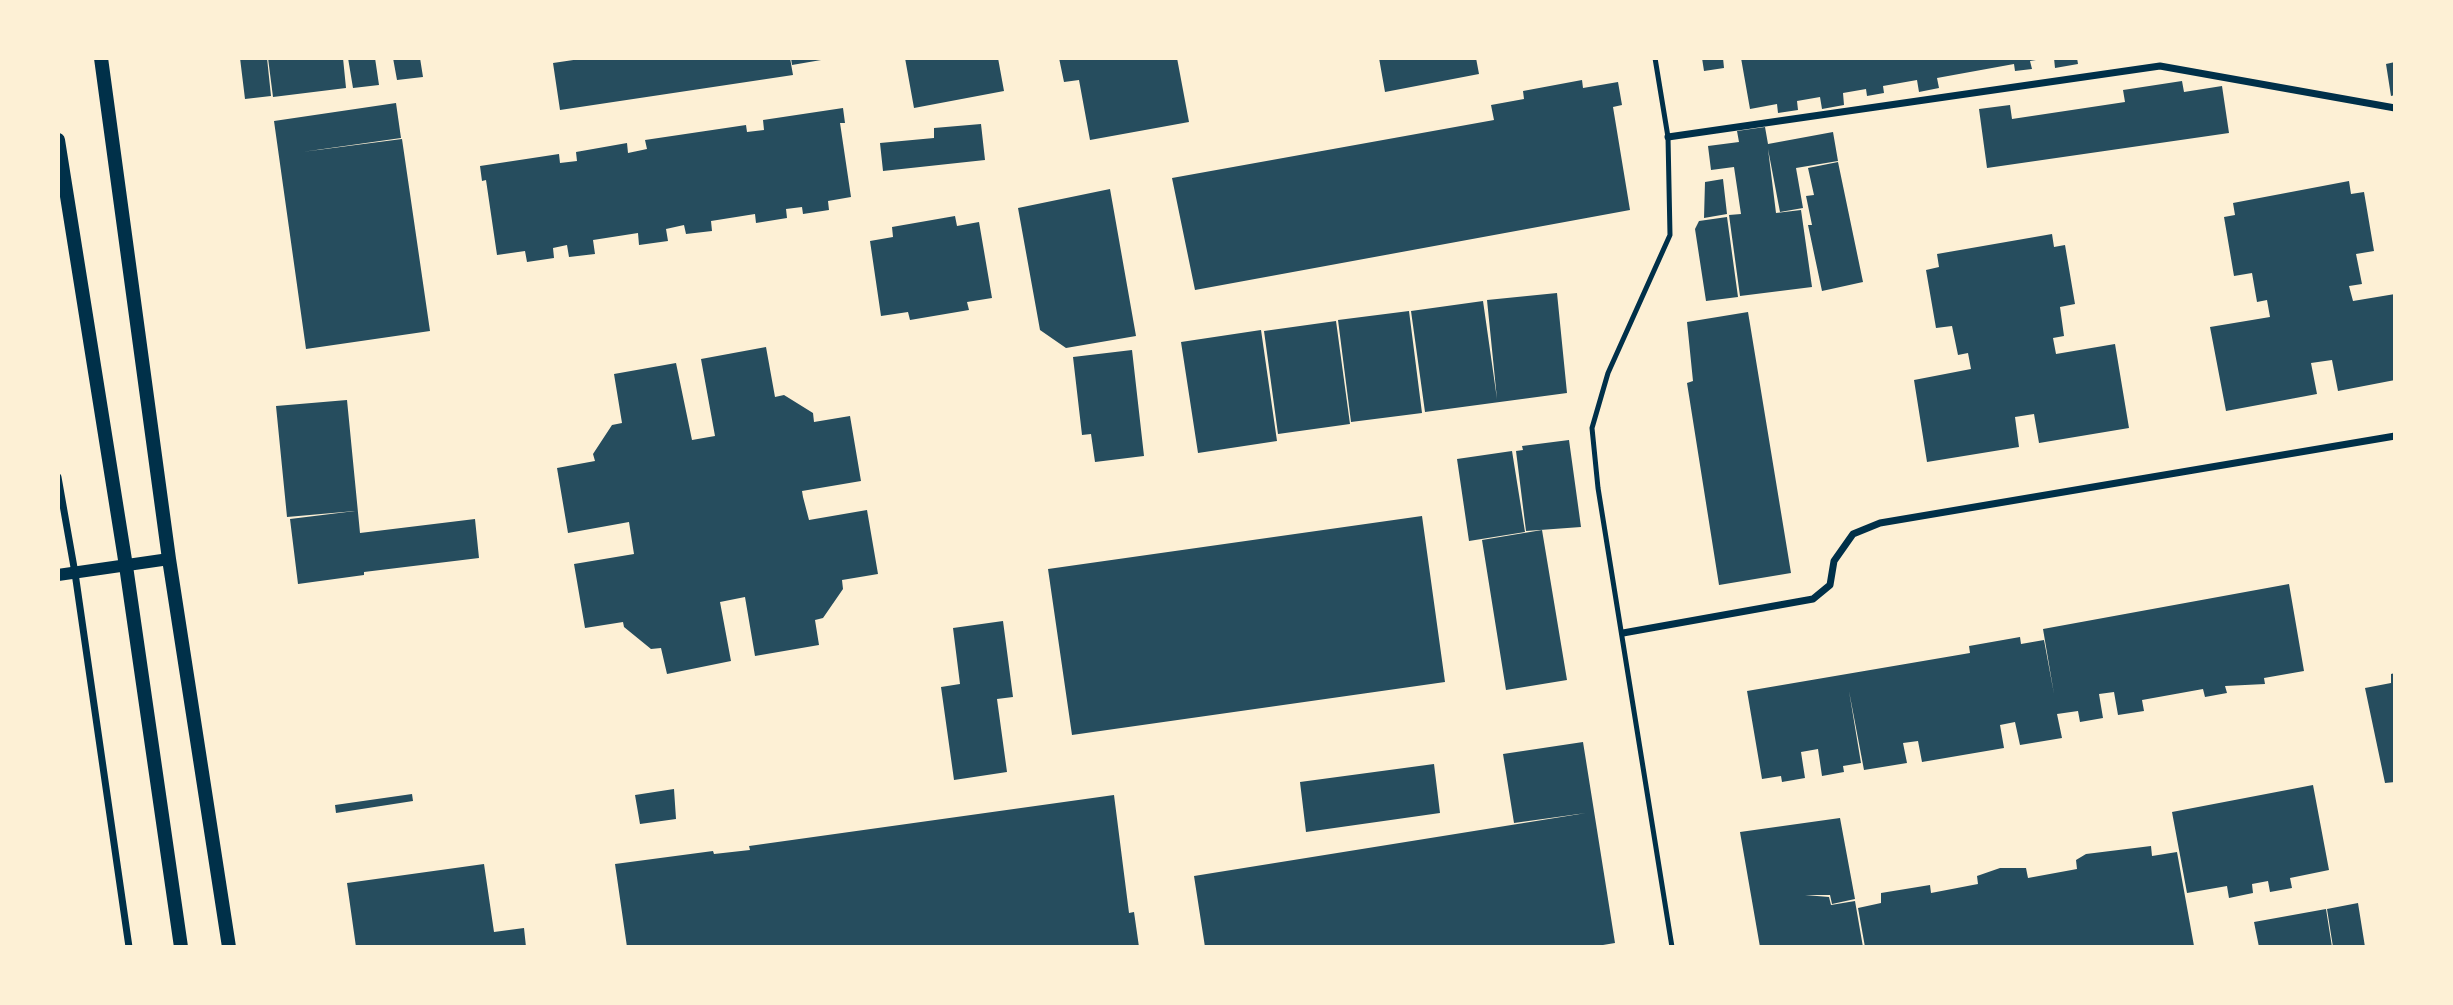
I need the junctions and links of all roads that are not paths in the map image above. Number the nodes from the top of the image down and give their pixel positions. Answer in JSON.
{"nodes":[{"id":1,"x":101,"y":58,"type":"edge"},
{"id":2,"x":1655,"y":58,"type":"edge"},
{"id":3,"x":2395,"y":108,"type":"edge"},
{"id":4,"x":1668,"y":137,"type":"junction"},
{"id":5,"x":58,"y":140,"type":"edge"},
{"id":6,"x":2395,"y":436,"type":"edge"},
{"id":7,"x":58,"y":477,"type":"edge"},
{"id":8,"x":169,"y":559,"type":"junction"},
{"id":9,"x":126,"y":566,"type":"junction"},
{"id":10,"x":75,"y":573,"type":"junction"},
{"id":11,"x":58,"y":575,"type":"edge"},
{"id":12,"x":1623,"y":633,"type":"junction"},
{"id":13,"x":129,"y":947,"type":"edge"},
{"id":14,"x":181,"y":947,"type":"edge"},
{"id":15,"x":229,"y":947,"type":"edge"},
{"id":16,"x":1672,"y":947,"type":"edge"}],
"edges":[{"from":1,"to":8,"type":"main road"},
{"from":2,"to":4,"type":"lane"},
{"from":3,"to":4,"type":"street"},
{"from":4,"to":12,"type":"lane"},
{"from":5,"to":9,"type":"main road"},
{"from":6,"to":12,"type":"street"},
{"from":7,"to":10,"type":"street"},
{"from":8,"to":9,"type":"street"},
{"from":8,"to":15,"type":"main road"},
{"from":9,"to":10,"type":"street"},
{"from":9,"to":14,"type":"main road"},
{"from":10,"to":11,"type":"street"},
{"from":10,"to":13,"type":"street"},
{"from":12,"to":16,"type":"lane"}]}
